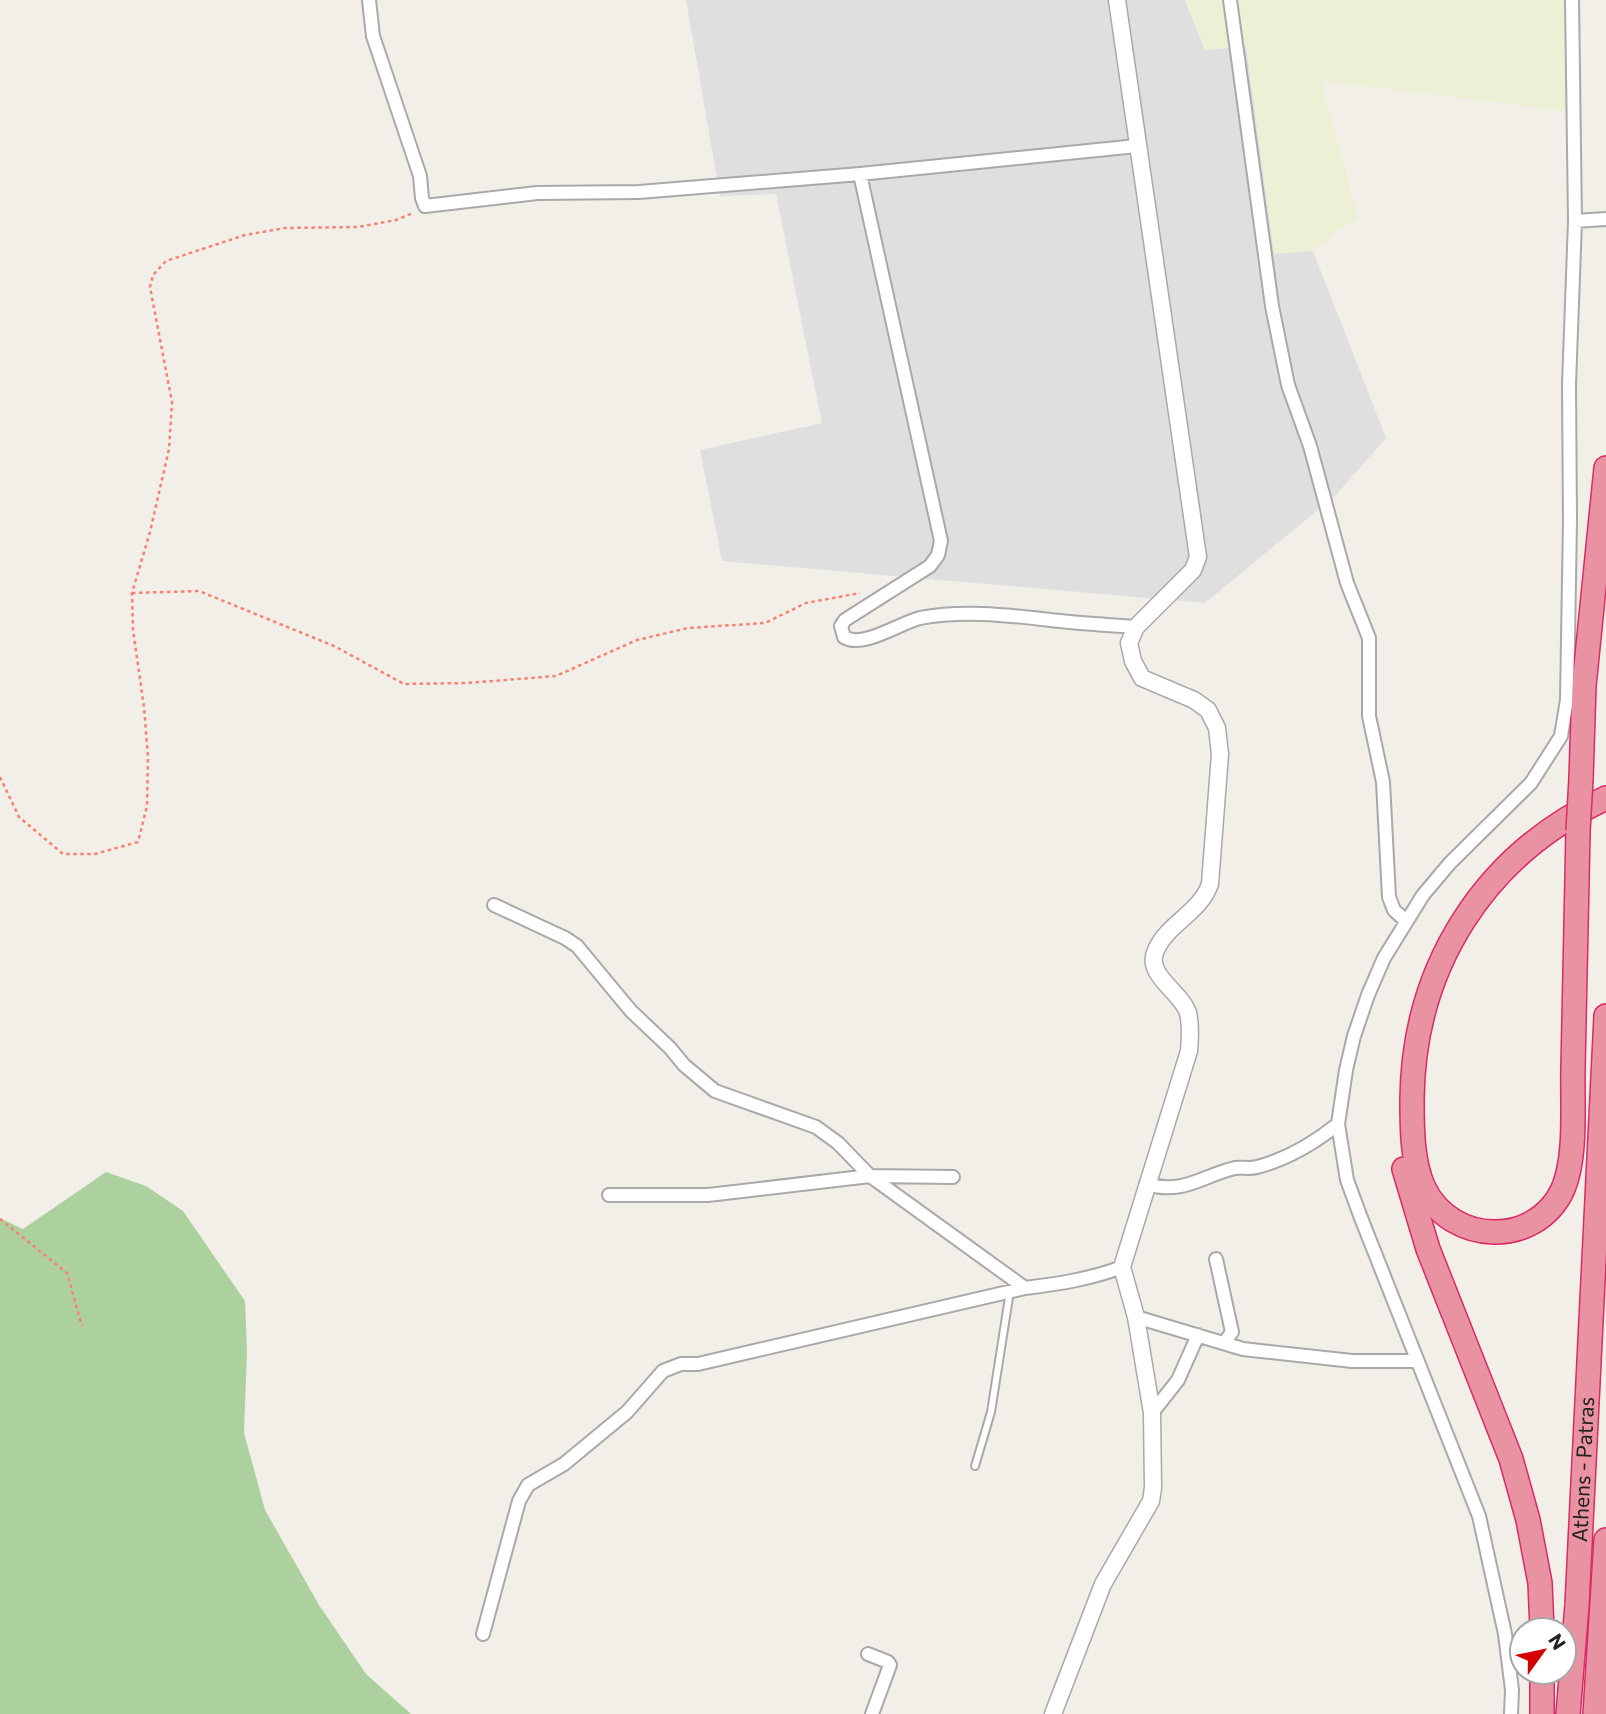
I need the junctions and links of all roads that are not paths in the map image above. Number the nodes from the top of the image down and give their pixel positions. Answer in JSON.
{"nodes":[{"id":1,"x":369,"y":0,"type":"edge"},
{"id":2,"x":1117,"y":0,"type":"edge"},
{"id":3,"x":1230,"y":0,"type":"edge"},
{"id":4,"x":1572,"y":0,"type":"edge"},
{"id":5,"x":1137,"y":146,"type":"junction"},
{"id":6,"x":860,"y":174,"type":"junction"},
{"id":7,"x":1606,"y":219,"type":"edge"},
{"id":8,"x":1575,"y":221,"type":"junction"},
{"id":9,"x":1606,"y":468,"type":"edge"},
{"id":10,"x":1136,"y":627,"type":"junction"},
{"id":11,"x":1606,"y":782,"type":"edge"},
{"id":12,"x":1606,"y":798,"type":"edge"},
{"id":13,"x":494,"y":905,"type":"dead end"},
{"id":14,"x":1406,"y":921,"type":"junction"},
{"id":15,"x":1606,"y":1016,"type":"edge"},
{"id":16,"x":1338,"y":1124,"type":"junction"},
{"id":17,"x":870,"y":1176,"type":"junction"},
{"id":18,"x":953,"y":1177,"type":"dead end"},
{"id":19,"x":1146,"y":1184,"type":"junction"},
{"id":20,"x":609,"y":1195,"type":"dead end"},
{"id":21,"x":1216,"y":1259,"type":"dead end"},
{"id":22,"x":1122,"y":1267,"type":"junction"},
{"id":23,"x":1025,"y":1288,"type":"junction"},
{"id":24,"x":1010,"y":1291,"type":"junction"},
{"id":25,"x":1136,"y":1317,"type":"junction"},
{"id":26,"x":1198,"y":1335,"type":"junction"},
{"id":27,"x":1224,"y":1343,"type":"junction"},
{"id":28,"x":1417,"y":1361,"type":"junction"},
{"id":29,"x":1152,"y":1413,"type":"junction"},
{"id":30,"x":975,"y":1466,"type":"dead end"},
{"id":31,"x":1606,"y":1540,"type":"edge"},
{"id":32,"x":1606,"y":1581,"type":"edge"},
{"id":33,"x":1603,"y":1609,"type":"junction"},
{"id":34,"x":1541,"y":1616,"type":"edge"},
{"id":35,"x":483,"y":1634,"type":"dead end"},
{"id":36,"x":868,"y":1654,"type":"dead end"},
{"id":37,"x":1542,"y":1686,"type":"edge"},
{"id":38,"x":872,"y":1714,"type":"edge"},
{"id":39,"x":1053,"y":1714,"type":"edge"},
{"id":40,"x":1511,"y":1714,"type":"edge"},
{"id":41,"x":1542,"y":1714,"type":"edge"},
{"id":42,"x":1568,"y":1714,"type":"edge"},
{"id":43,"x":1595,"y":1714,"type":"edge"}],
"edges":[{"from":1,"to":6,"type":"street"},
{"from":2,"to":5,"type":"street"},
{"from":3,"to":14,"type":"street"},
{"from":4,"to":8,"type":"street"},
{"from":5,"to":6,"type":"street"},
{"from":5,"to":10,"type":"street"},
{"from":6,"to":10,"type":"street"},
{"from":7,"to":8,"type":"street"},
{"from":8,"to":14,"type":"street"},
{"from":9,"to":12,"type":"highway","bridge":true},
{"from":10,"to":19,"type":"street"},
{"from":11,"to":34,"type":"highway"},
{"from":13,"to":17,"type":"street"},
{"from":14,"to":16,"type":"street"},
{"from":15,"to":42,"type":"highway","name":"Athens - Patras"},
{"from":16,"to":19,"type":"street"},
{"from":16,"to":28,"type":"street"},
{"from":17,"to":18,"type":"street"},
{"from":17,"to":20,"type":"street"},
{"from":17,"to":23,"type":"street"},
{"from":19,"to":22,"type":"street"},
{"from":21,"to":27,"type":"street"},
{"from":22,"to":23,"type":"street"},
{"from":22,"to":25,"type":"street"},
{"from":23,"to":24,"type":"street"},
{"from":24,"to":30,"type":"lane"},
{"from":24,"to":35,"type":"street"},
{"from":25,"to":26,"type":"street"},
{"from":25,"to":29,"type":"street"},
{"from":26,"to":27,"type":"street"},
{"from":26,"to":29,"type":"street"},
{"from":27,"to":28,"type":"street"},
{"from":28,"to":40,"type":"street"},
{"from":29,"to":39,"type":"street"},
{"from":31,"to":33,"type":"highway","name":"Athens - Patras"},
{"from":32,"to":33,"type":"highway"},
{"from":33,"to":43,"type":"highway","name":"Athens - Patras"},
{"from":36,"to":38,"type":"street"},
{"from":37,"to":41,"type":"highway"}]}
